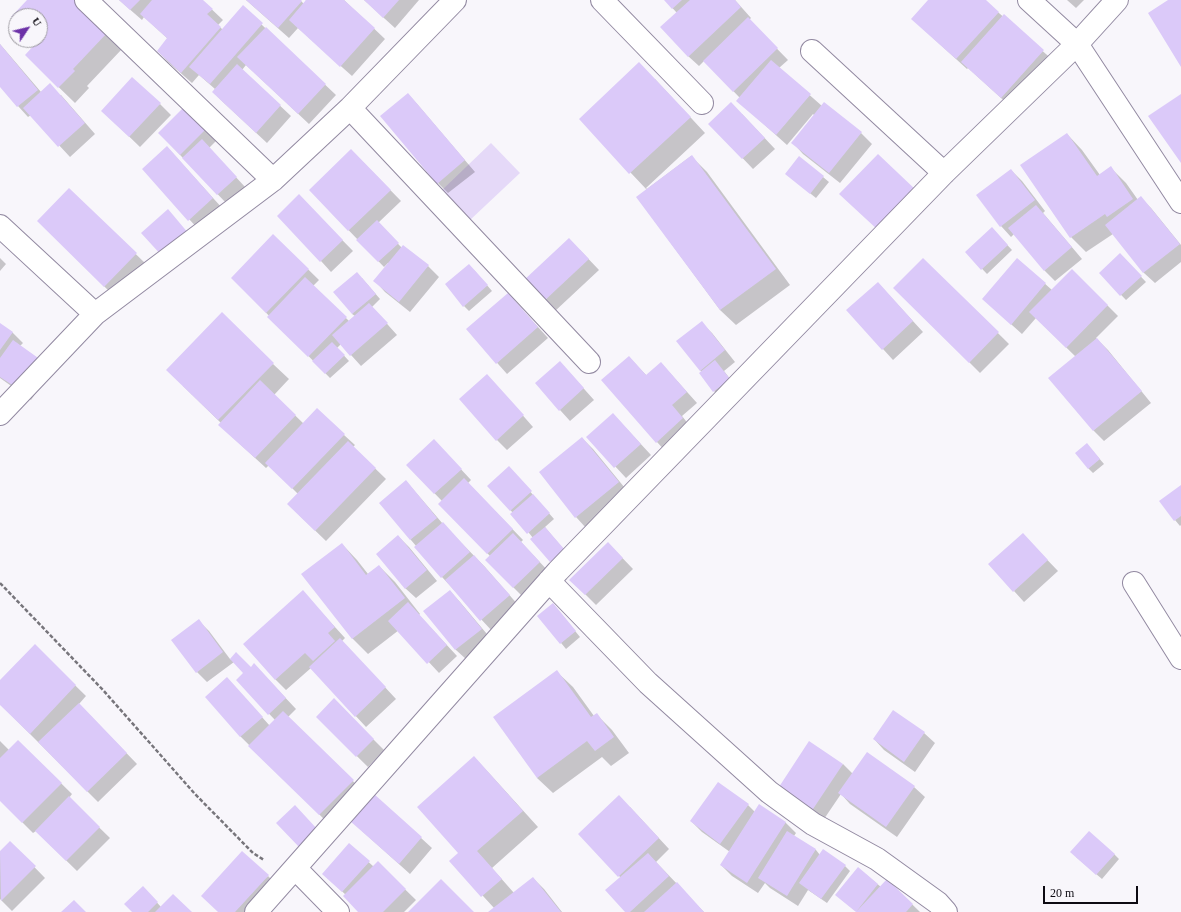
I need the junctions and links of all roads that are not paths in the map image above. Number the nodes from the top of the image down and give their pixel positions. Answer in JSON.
{"nodes":[{"id":1,"x":86,"y":0,"type":"edge"},
{"id":2,"x":602,"y":0,"type":"edge"},
{"id":3,"x":1029,"y":0,"type":"edge"},
{"id":4,"x":1117,"y":0,"type":"edge"},
{"id":5,"x":452,"y":1,"type":"edge"},
{"id":6,"x":1077,"y":44,"type":"junction"},
{"id":7,"x":812,"y":51,"type":"dead end"},
{"id":8,"x":702,"y":103,"type":"dead end"},
{"id":9,"x":350,"y":108,"type":"junction"},
{"id":10,"x":944,"y":173,"type":"junction"},
{"id":11,"x":273,"y":180,"type":"junction"},
{"id":12,"x":1181,"y":202,"type":"edge"},
{"id":13,"x":0,"y":226,"type":"edge"},
{"id":14,"x":95,"y":314,"type":"junction"},
{"id":15,"x":589,"y":362,"type":"dead end"},
{"id":16,"x":0,"y":414,"type":"edge"},
{"id":17,"x":549,"y":581,"type":"junction"},
{"id":18,"x":1134,"y":583,"type":"dead end"},
{"id":19,"x":1181,"y":658,"type":"edge"},
{"id":20,"x":295,"y":868,"type":"junction"},
{"id":21,"x":256,"y":912,"type":"edge"},
{"id":22,"x":338,"y":912,"type":"edge"},
{"id":23,"x":946,"y":912,"type":"edge"}],
"edges":[{"from":1,"to":11,"type":"street"},
{"from":2,"to":8,"type":"street"},
{"from":3,"to":6,"type":"street"},
{"from":4,"to":6,"type":"street"},
{"from":5,"to":9,"type":"street"},
{"from":6,"to":10,"type":"street"},
{"from":6,"to":12,"type":"street"},
{"from":7,"to":10,"type":"street"},
{"from":9,"to":11,"type":"street"},
{"from":9,"to":15,"type":"street"},
{"from":10,"to":17,"type":"street"},
{"from":11,"to":14,"type":"street"},
{"from":13,"to":14,"type":"street"},
{"from":14,"to":16,"type":"street"},
{"from":17,"to":20,"type":"street"},
{"from":17,"to":23,"type":"street"},
{"from":18,"to":19,"type":"street"},
{"from":20,"to":21,"type":"street"},
{"from":20,"to":22,"type":"street"}]}
